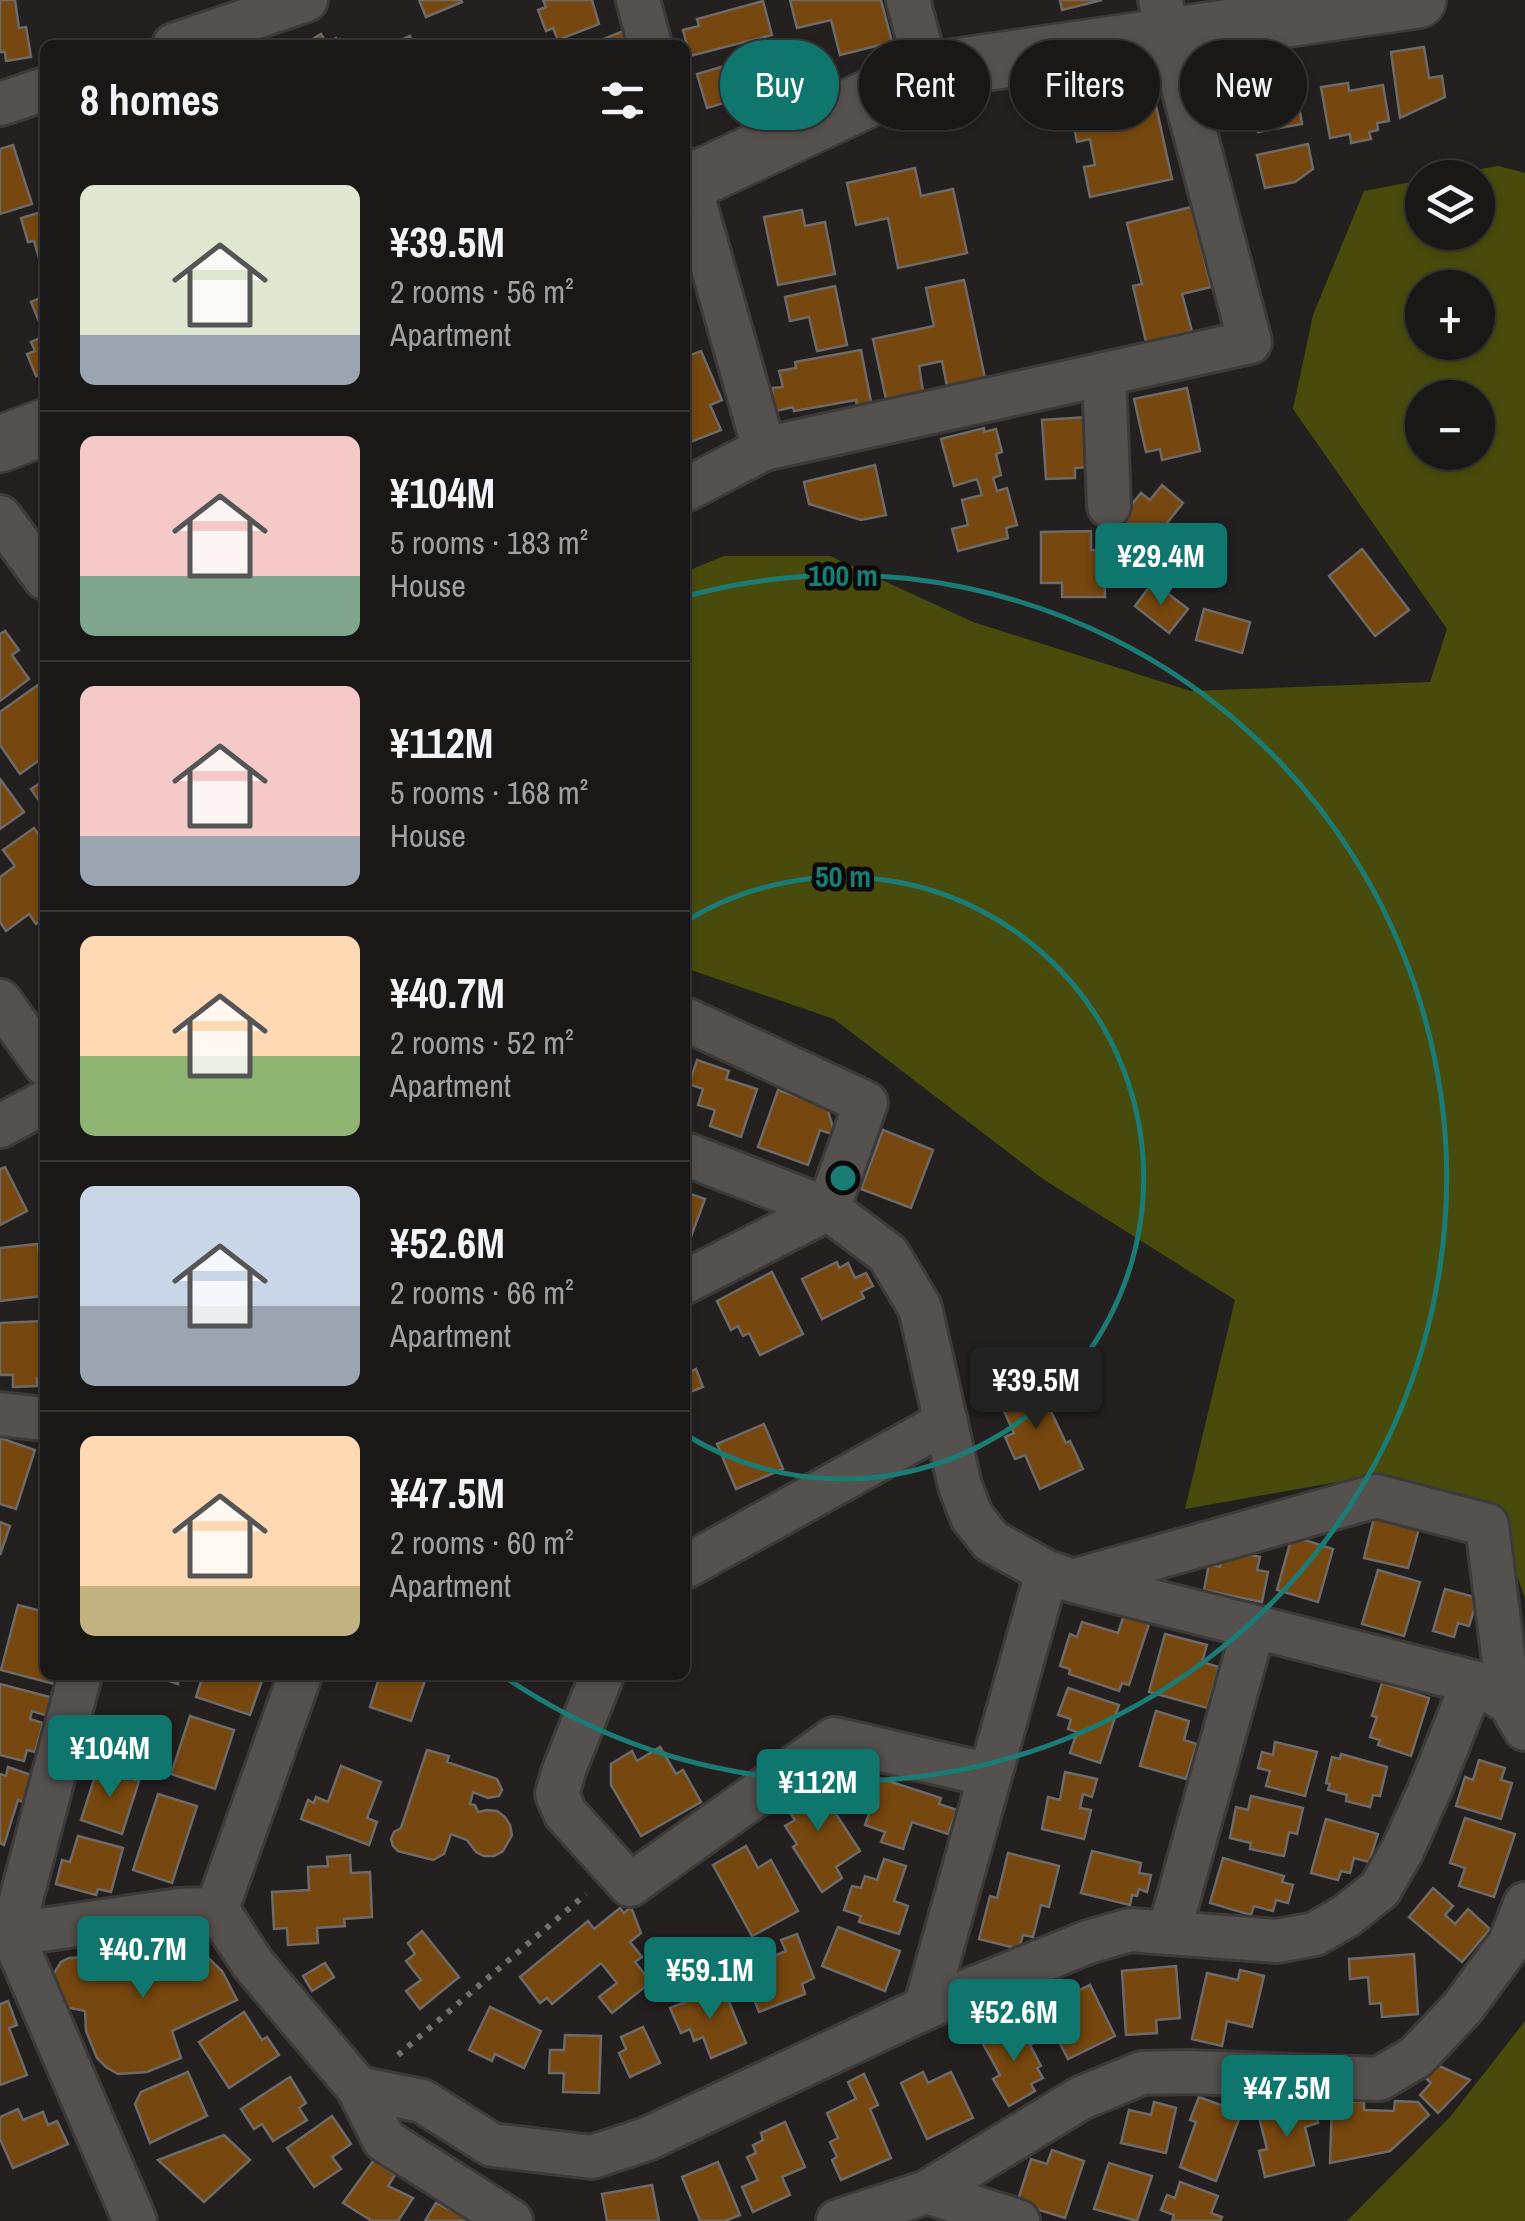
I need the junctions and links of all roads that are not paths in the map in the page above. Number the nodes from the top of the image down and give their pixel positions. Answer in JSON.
{"nodes":[{"id":1,"x":306,"y":0,"type":"edge"},
{"id":2,"x":638,"y":0,"type":"edge"},
{"id":3,"x":908,"y":0,"type":"edge"},
{"id":4,"x":1418,"y":0,"type":"edge"},
{"id":5,"x":1164,"y":18,"type":"edge"},
{"id":6,"x":189,"y":40,"type":"edge"},
{"id":7,"x":649,"y":40,"type":"edge"},
{"id":8,"x":919,"y":40,"type":"edge"},
{"id":9,"x":990,"y":56,"type":"edge"},
{"id":10,"x":859,"y":101,"type":"edge"},
{"id":11,"x":690,"y":177,"type":"edge"},
{"id":12,"x":690,"y":193,"type":"edge"},
{"id":13,"x":1104,"y":374,"type":"junction"},
{"id":14,"x":40,"y":429,"type":"edge"},
{"id":15,"x":0,"y":444,"type":"edge"},
{"id":16,"x":764,"y":449,"type":"junction"},
{"id":17,"x":690,"y":487,"type":"edge"},
{"id":18,"x":1110,"y":506,"type":"dead end"},
{"id":19,"x":0,"y":516,"type":"edge"},
{"id":20,"x":40,"y":571,"type":"edge"},
{"id":21,"x":0,"y":1000,"type":"edge"},
{"id":22,"x":690,"y":1022,"type":"edge"},
{"id":23,"x":40,"y":1057,"type":"edge"},
{"id":24,"x":40,"y":1105,"type":"edge"},
{"id":25,"x":0,"y":1126,"type":"edge"},
{"id":26,"x":690,"y":1156,"type":"edge"},
{"id":27,"x":828,"y":1209,"type":"junction"},
{"id":28,"x":690,"y":1279,"type":"edge"},
{"id":29,"x":0,"y":1414,"type":"edge"},
{"id":30,"x":40,"y":1418,"type":"edge"},
{"id":31,"x":946,"y":1422,"type":"junction"},
{"id":32,"x":690,"y":1564,"type":"edge"},
{"id":33,"x":1060,"y":1576,"type":"junction"},
{"id":34,"x":1254,"y":1627,"type":"junction"},
{"id":35,"x":79,"y":1680,"type":"edge"},
{"id":36,"x":298,"y":1680,"type":"edge"},
{"id":37,"x":600,"y":1680,"type":"edge"},
{"id":38,"x":1502,"y":1704,"type":"edge"},
{"id":39,"x":989,"y":1774,"type":"junction"},
{"id":40,"x":1525,"y":1904,"type":"edge"},
{"id":41,"x":217,"y":1908,"type":"junction"},
{"id":42,"x":1168,"y":1932,"type":"junction"},
{"id":43,"x":6,"y":1935,"type":"edge"},
{"id":44,"x":924,"y":2008,"type":"junction"},
{"id":45,"x":373,"y":2076,"type":"junction"},
{"id":46,"x":927,"y":2192,"type":"junction"},
{"id":47,"x":135,"y":2221,"type":"edge"},
{"id":48,"x":511,"y":2221,"type":"edge"},
{"id":49,"x":838,"y":2221,"type":"edge"},
{"id":50,"x":1018,"y":2221,"type":"edge"}],
"edges":[{"from":1,"to":6,"type":"street"},
{"from":2,"to":7,"type":"street"},
{"from":3,"to":8,"type":"street"},
{"from":4,"to":5,"type":"street"},
{"from":5,"to":9,"type":"street"},
{"from":5,"to":13,"type":"street"},
{"from":10,"to":11,"type":"street"},
{"from":12,"to":16,"type":"street"},
{"from":13,"to":16,"type":"street"},
{"from":13,"to":18,"type":"street"},
{"from":14,"to":15,"type":"street"},
{"from":16,"to":17,"type":"street"},
{"from":19,"to":20,"type":"street"},
{"from":21,"to":23,"type":"street"},
{"from":22,"to":27,"type":"street"},
{"from":24,"to":25,"type":"street"},
{"from":26,"to":27,"type":"street"},
{"from":27,"to":28,"type":"street"},
{"from":27,"to":31,"type":"street"},
{"from":29,"to":30,"type":"street"},
{"from":31,"to":32,"type":"street"},
{"from":31,"to":33,"type":"street"},
{"from":33,"to":34,"type":"street"},
{"from":33,"to":38,"type":"street"},
{"from":33,"to":39,"type":"street"},
{"from":34,"to":38,"type":"street"},
{"from":34,"to":42,"type":"street"},
{"from":35,"to":43,"type":"street"},
{"from":36,"to":41,"type":"street"},
{"from":37,"to":39,"type":"street"},
{"from":38,"to":42,"type":"street"},
{"from":39,"to":44,"type":"street"},
{"from":40,"to":46,"type":"street"},
{"from":41,"to":43,"type":"street"},
{"from":41,"to":45,"type":"street"},
{"from":42,"to":44,"type":"street"},
{"from":43,"to":47,"type":"street"},
{"from":44,"to":45,"type":"street"},
{"from":45,"to":48,"type":"street"},
{"from":46,"to":49,"type":"street"},
{"from":46,"to":50,"type":"street"}]}
